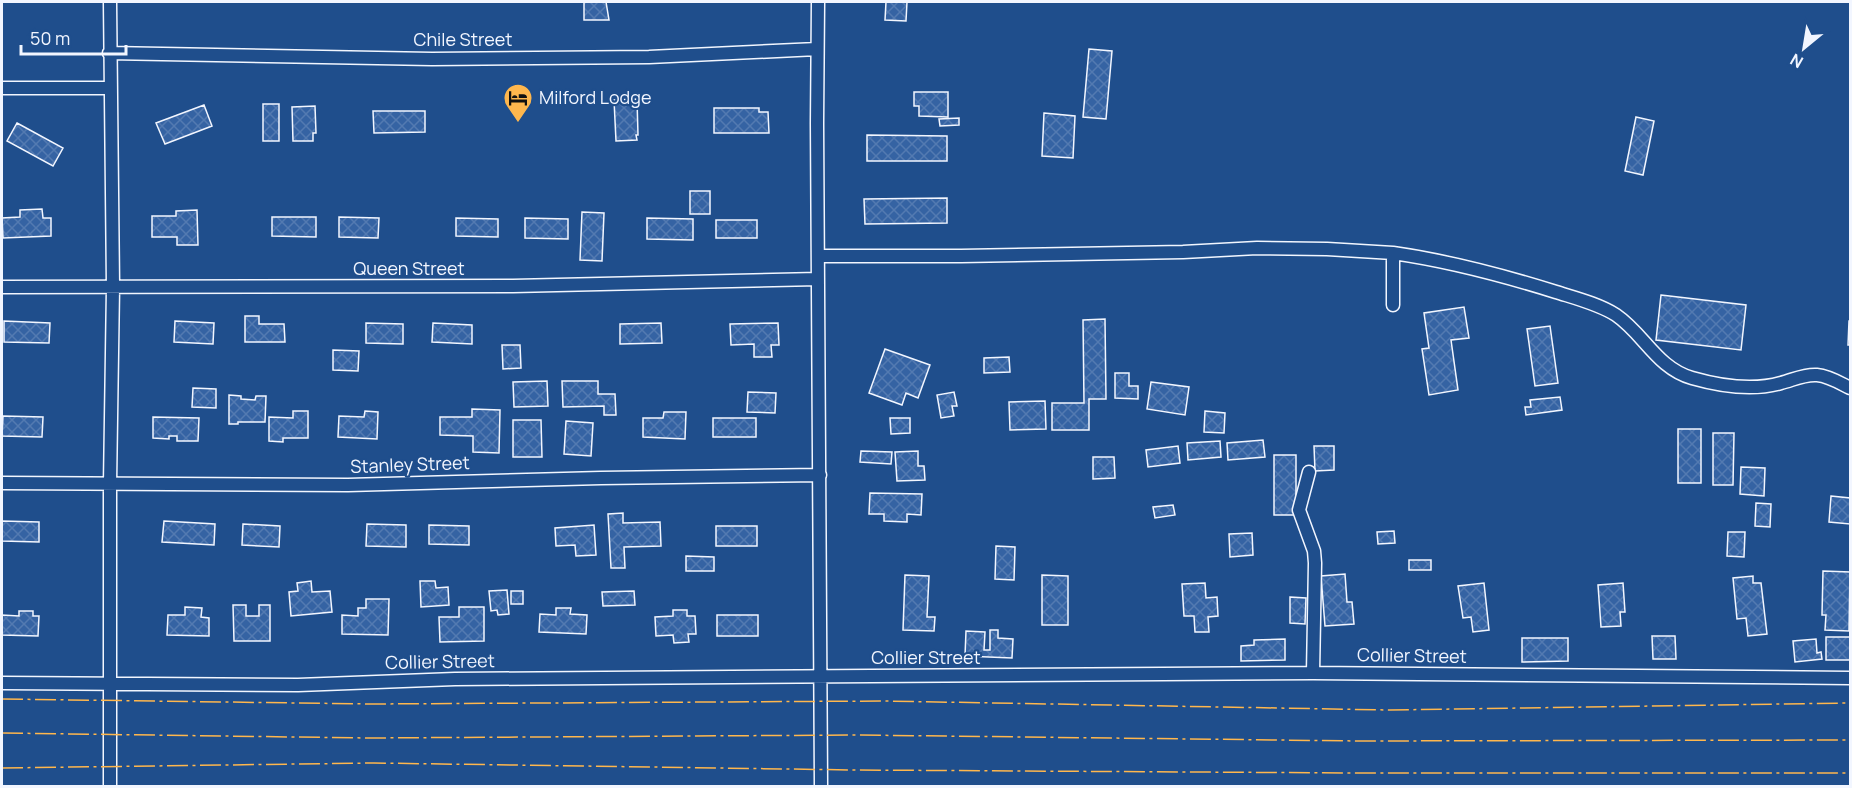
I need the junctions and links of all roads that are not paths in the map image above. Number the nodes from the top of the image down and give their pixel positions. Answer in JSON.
{"nodes":[{"id":1,"x":110,"y":2,"type":"edge"},
{"id":2,"x":818,"y":2,"type":"edge"},
{"id":3,"x":817,"y":49,"type":"junction"},
{"id":4,"x":109,"y":53,"type":"junction"},
{"id":5,"x":2,"y":88,"type":"edge"},
{"id":6,"x":110,"y":88,"type":"junction"},
{"id":7,"x":1393,"y":253,"type":"junction"},
{"id":8,"x":818,"y":255,"type":"junction"},
{"id":9,"x":818,"y":279,"type":"junction"},
{"id":10,"x":2,"y":287,"type":"edge"},
{"id":11,"x":113,"y":287,"type":"junction"},
{"id":12,"x":1393,"y":305,"type":"dead end"},
{"id":13,"x":1851,"y":388,"type":"edge"},
{"id":14,"x":1310,"y":472,"type":"dead end"},
{"id":15,"x":820,"y":475,"type":"junction"},
{"id":16,"x":2,"y":483,"type":"edge"},
{"id":17,"x":110,"y":484,"type":"junction"},
{"id":18,"x":1313,"y":673,"type":"junction"},
{"id":19,"x":820,"y":676,"type":"junction"},
{"id":20,"x":1851,"y":678,"type":"edge"},
{"id":21,"x":2,"y":683,"type":"edge"},
{"id":22,"x":110,"y":685,"type":"junction"},
{"id":23,"x":110,"y":786,"type":"edge"},
{"id":24,"x":821,"y":786,"type":"edge"}],
"edges":[{"from":1,"to":4,"type":"street"},
{"from":2,"to":3,"type":"street"},
{"from":3,"to":4,"type":"street","name":"Chile Street"},
{"from":3,"to":8,"type":"street"},
{"from":4,"to":6,"type":"street"},
{"from":5,"to":6,"type":"street"},
{"from":6,"to":11,"type":"street"},
{"from":7,"to":8,"type":"street"},
{"from":7,"to":12,"type":"street"},
{"from":7,"to":13,"type":"street"},
{"from":8,"to":9,"type":"street"},
{"from":9,"to":11,"type":"street","name":"Queen Street"},
{"from":9,"to":15,"type":"street"},
{"from":10,"to":11,"type":"street","name":"Queen Street"},
{"from":11,"to":17,"type":"street"},
{"from":14,"to":18,"type":"street"},
{"from":15,"to":17,"type":"street","name":"Stanley Street"},
{"from":15,"to":19,"type":"street"},
{"from":16,"to":17,"type":"street","name":"Stanley Street"},
{"from":17,"to":22,"type":"street"},
{"from":18,"to":19,"type":"street","name":"Collier Street"},
{"from":18,"to":20,"type":"street","name":"Collier Street"},
{"from":19,"to":22,"type":"street","name":"Collier Street"},
{"from":19,"to":24,"type":"street"},
{"from":21,"to":22,"type":"street","name":"Collier Street"},
{"from":22,"to":23,"type":"street"}]}
